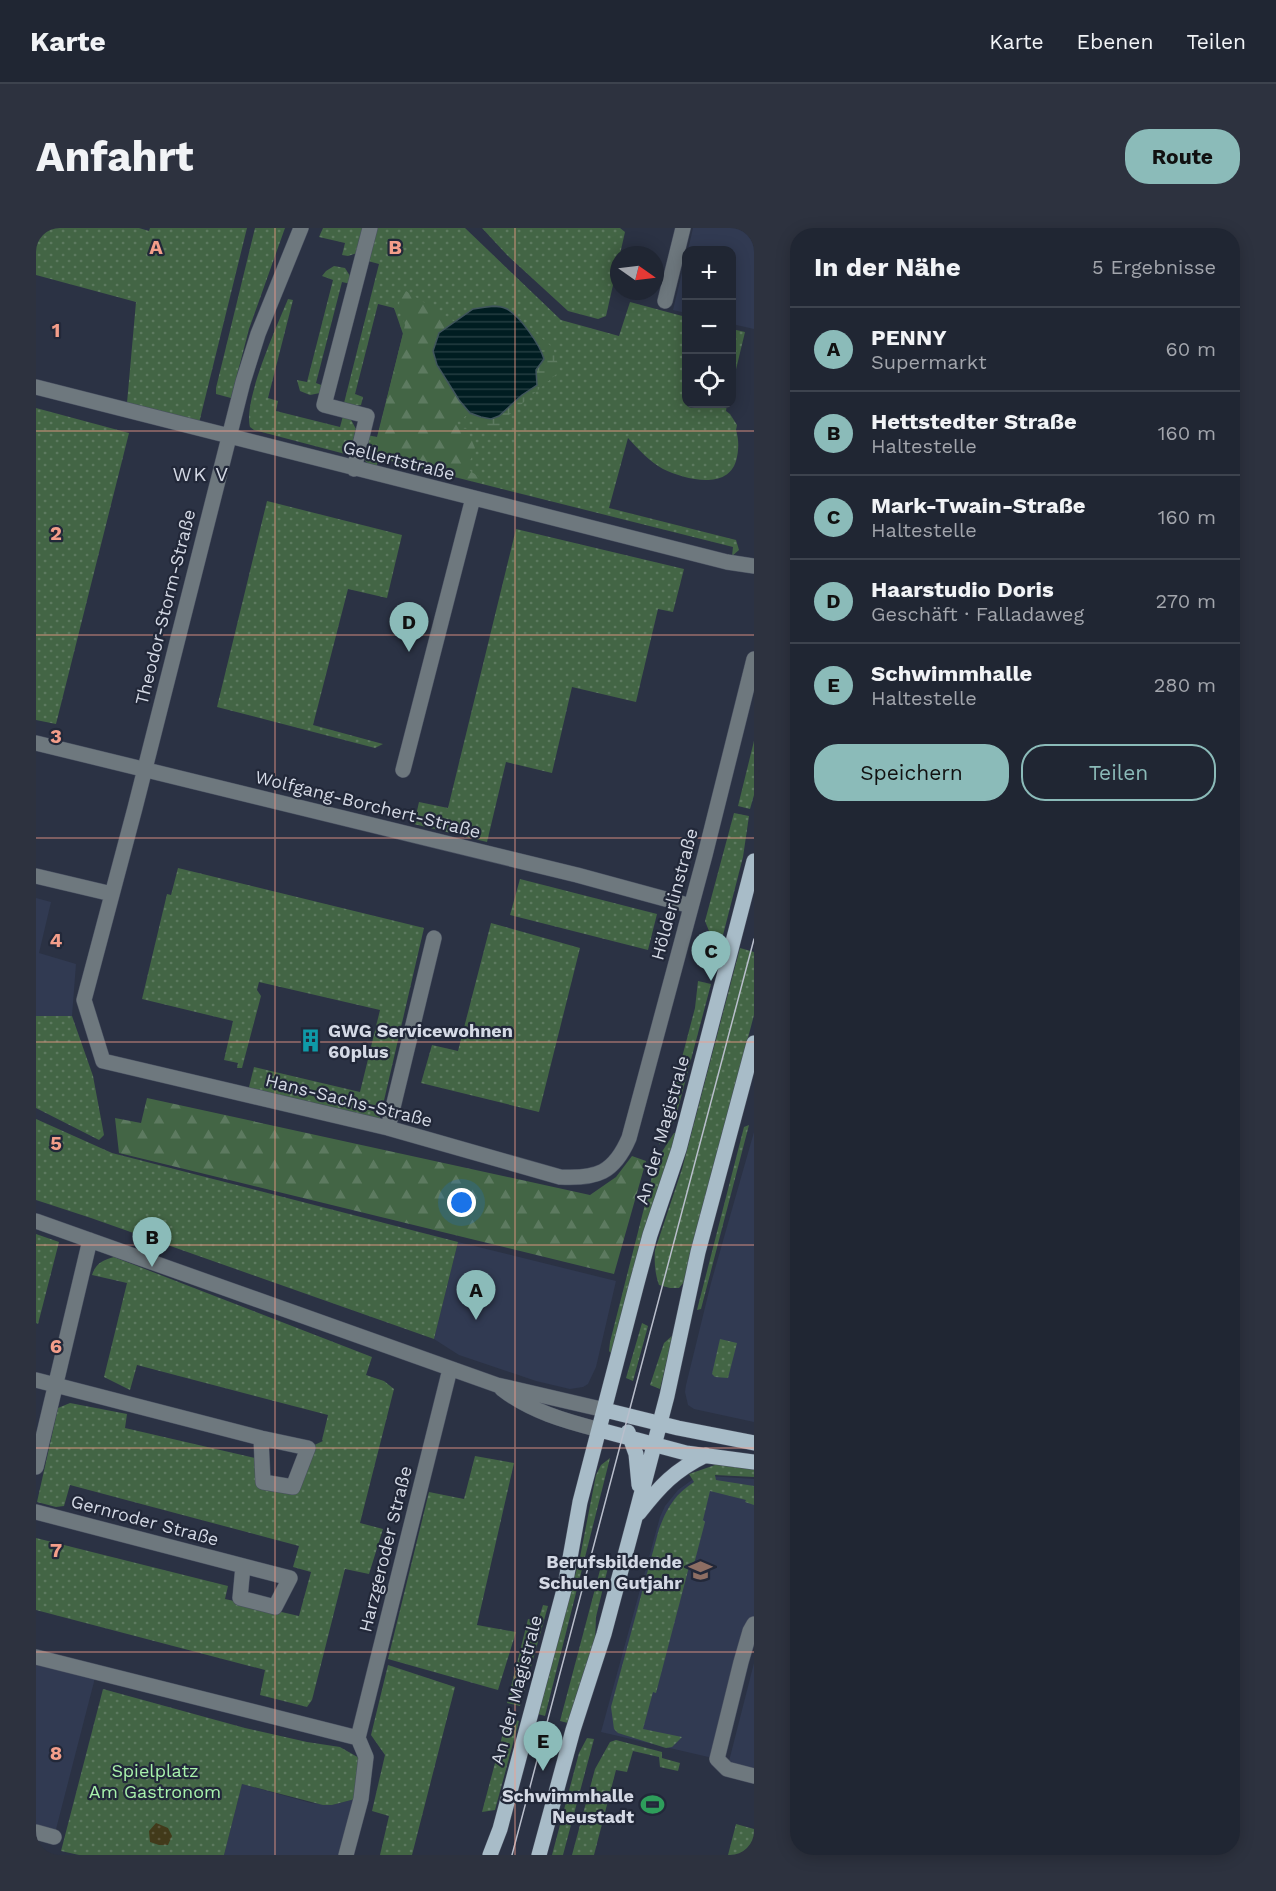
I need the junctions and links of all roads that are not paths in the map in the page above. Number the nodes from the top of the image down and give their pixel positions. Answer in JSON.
{"nodes":[{"id":1,"x":301,"y":228,"type":"edge"},
{"id":2,"x":370,"y":228,"type":"edge"},
{"id":3,"x":683,"y":228,"type":"edge"},
{"id":4,"x":665,"y":301,"type":"dead end"},
{"id":5,"x":36,"y":387,"type":"edge"},
{"id":6,"x":228,"y":436,"type":"junction"},
{"id":7,"x":354,"y":469,"type":"junction"},
{"id":8,"x":473,"y":498,"type":"junction"},
{"id":9,"x":754,"y":566,"type":"edge"},
{"id":10,"x":754,"y":659,"type":"edge"},
{"id":11,"x":36,"y":743,"type":"edge"},
{"id":12,"x":145,"y":769,"type":"junction"},
{"id":13,"x":403,"y":770,"type":"dead end"},
{"id":14,"x":754,"y":861,"type":"edge"},
{"id":15,"x":36,"y":876,"type":"edge"},
{"id":16,"x":112,"y":894,"type":"junction"},
{"id":17,"x":691,"y":906,"type":"junction"},
{"id":18,"x":434,"y":938,"type":"dead end"},
{"id":19,"x":84,"y":1000,"type":"joint"},
{"id":20,"x":753,"y":1051,"type":"edge"},
{"id":21,"x":388,"y":1128,"type":"junction"},
{"id":22,"x":629,"y":1138,"type":"joint"},
{"id":23,"x":36,"y":1221,"type":"edge"},
{"id":24,"x":90,"y":1240,"type":"junction"},
{"id":25,"x":450,"y":1369,"type":"junction"},
{"id":26,"x":36,"y":1380,"type":"edge"},
{"id":27,"x":56,"y":1383,"type":"junction"},
{"id":28,"x":497,"y":1385,"type":"junction"},
{"id":29,"x":605,"y":1410,"type":"junction"},
{"id":30,"x":659,"y":1424,"type":"junction"},
{"id":31,"x":600,"y":1430,"type":"junction"},
{"id":32,"x":630,"y":1437,"type":"junction"},
{"id":33,"x":261,"y":1438,"type":"dead end"},
{"id":34,"x":754,"y":1443,"type":"edge"},
{"id":35,"x":654,"y":1444,"type":"junction"},
{"id":36,"x":706,"y":1455,"type":"junction"},
{"id":37,"x":754,"y":1462,"type":"edge"},
{"id":38,"x":36,"y":1467,"type":"edge"},
{"id":39,"x":637,"y":1510,"type":"junction"},
{"id":40,"x":36,"y":1512,"type":"edge"},
{"id":41,"x":243,"y":1566,"type":"dead end"},
{"id":42,"x":754,"y":1624,"type":"edge"},
{"id":43,"x":36,"y":1657,"type":"edge"},
{"id":44,"x":358,"y":1738,"type":"junction"},
{"id":45,"x":754,"y":1776,"type":"edge"},
{"id":46,"x":36,"y":1832,"type":"edge"},
{"id":47,"x":54,"y":1837,"type":"dead end"},
{"id":48,"x":346,"y":1855,"type":"edge"},
{"id":49,"x":490,"y":1855,"type":"edge"},
{"id":50,"x":539,"y":1855,"type":"edge"}],
"edges":[{"from":1,"to":6,"type":"street","name":"Theodor-Storm-Straße"},
{"from":2,"to":7,"type":"street"},
{"from":3,"to":4,"type":"street"},
{"from":5,"to":6,"type":"street","name":"Gellertstraße"},
{"from":6,"to":7,"type":"street","name":"Gellertstraße"},
{"from":6,"to":12,"type":"street","name":"Theodor-Storm-Straße"},
{"from":7,"to":8,"type":"street","name":"Gellertstraße"},
{"from":8,"to":9,"type":"street","name":"Gellertstraße"},
{"from":8,"to":13,"type":"street"},
{"from":10,"to":17,"type":"street","name":"Hölderlinstraße"},
{"from":11,"to":12,"type":"street","name":"Wolfgang-Borchert-Straße"},
{"from":12,"to":16,"type":"street","name":"Theodor-Storm-Straße"},
{"from":12,"to":17,"type":"street","name":"Wolfgang-Borchert-Straße"},
{"from":14,"to":29,"type":"main road","name":"An der Magistrale"},
{"from":15,"to":16,"type":"street"},
{"from":16,"to":19,"type":"street","name":"Theodor-Storm-Straße"},
{"from":17,"to":22,"type":"street","name":"Hölderlinstraße"},
{"from":18,"to":21,"type":"street"},
{"from":19,"to":21,"type":"street","name":"Hans-Sachs-Straße"},
{"from":20,"to":30,"type":"main road"},
{"from":21,"to":22,"type":"street","name":"Hans-Sachs-Straße"},
{"from":23,"to":24,"type":"street"},
{"from":24,"to":25,"type":"street"},
{"from":24,"to":27,"type":"street"},
{"from":25,"to":28,"type":"street"},
{"from":25,"to":44,"type":"street","name":"Harzgeroder Straße"},
{"from":26,"to":27,"type":"street"},
{"from":27,"to":33,"type":"street"},
{"from":27,"to":38,"type":"street"},
{"from":28,"to":29,"type":"street"},
{"from":28,"to":31,"type":"street"},
{"from":29,"to":30,"type":"main road"},
{"from":29,"to":31,"type":"main road","name":"An der Magistrale"},
{"from":29,"to":32,"type":"main road"},
{"from":30,"to":34,"type":"main road"},
{"from":30,"to":35,"type":"main road"},
{"from":31,"to":32,"type":"main road"},
{"from":31,"to":49,"type":"main road","name":"An der Magistrale"},
{"from":32,"to":35,"type":"main road"},
{"from":32,"to":39,"type":"main road"},
{"from":35,"to":36,"type":"main road"},
{"from":35,"to":39,"type":"main road"},
{"from":36,"to":37,"type":"main road"},
{"from":36,"to":39,"type":"main road"},
{"from":39,"to":50,"type":"main road"},
{"from":40,"to":41,"type":"street","name":"Gernroder Straße"},
{"from":42,"to":45,"type":"street"},
{"from":43,"to":44,"type":"street"},
{"from":44,"to":48,"type":"street","name":"Harzgeroder Straße"},
{"from":46,"to":47,"type":"street"}]}
